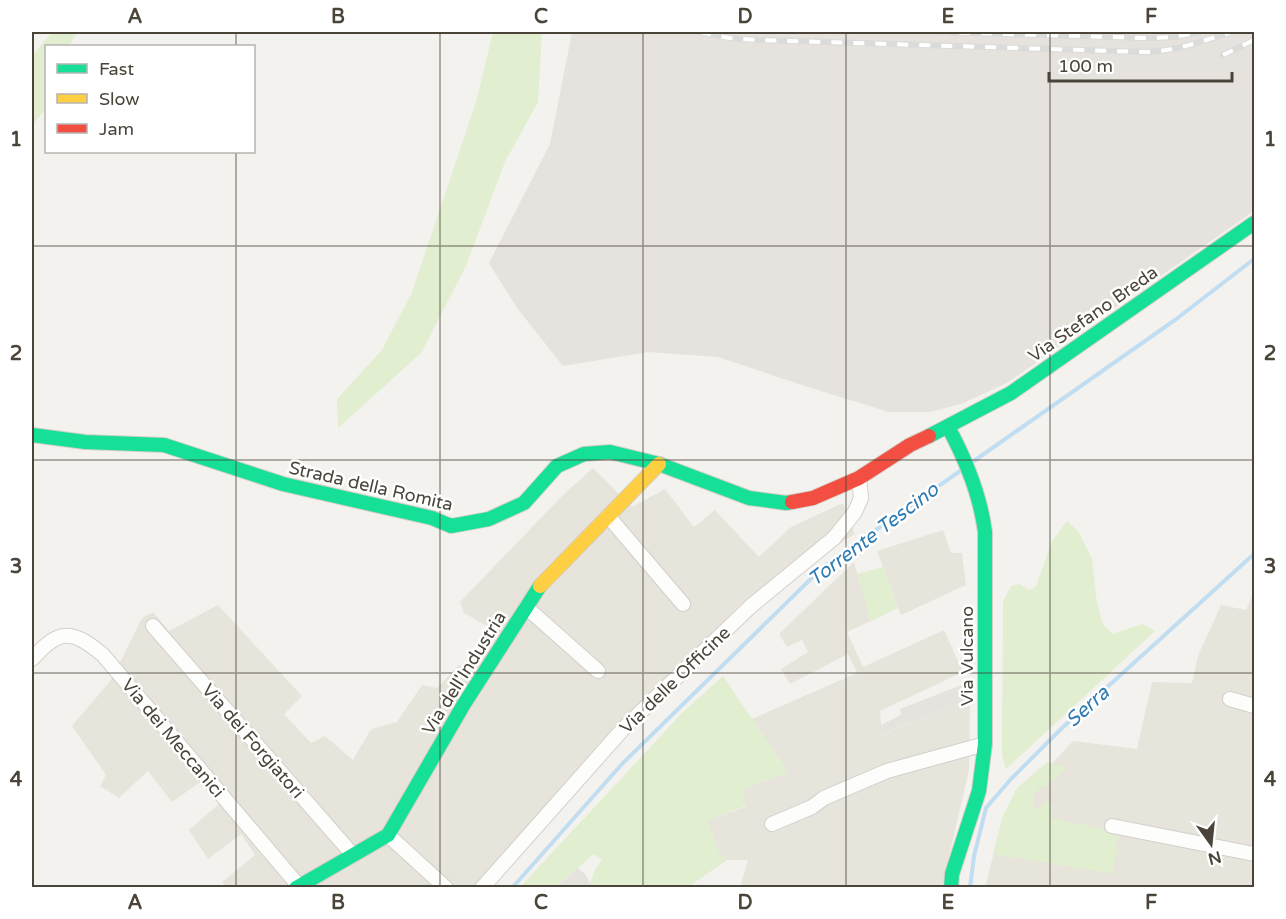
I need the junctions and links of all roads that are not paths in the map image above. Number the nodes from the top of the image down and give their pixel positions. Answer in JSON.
{"nodes":[{"id":1,"x":1254,"y":223,"type":"edge"},
{"id":2,"x":948,"y":427,"type":"junction"},
{"id":3,"x":32,"y":435,"type":"edge"},
{"id":4,"x":659,"y":464,"type":"junction"},
{"id":5,"x":859,"y":478,"type":"junction"},
{"id":6,"x":608,"y":516,"type":"junction"},
{"id":7,"x":683,"y":603,"type":"dead end"},
{"id":8,"x":526,"y":607,"type":"junction"},
{"id":9,"x":153,"y":626,"type":"dead end"},
{"id":10,"x":32,"y":659,"type":"edge"},
{"id":11,"x":598,"y":671,"type":"dead end"},
{"id":12,"x":1230,"y":699,"type":"dead end"},
{"id":13,"x":1254,"y":706,"type":"edge"},
{"id":14,"x":985,"y":744,"type":"junction"},
{"id":15,"x":772,"y":824,"type":"dead end"},
{"id":16,"x":1112,"y":826,"type":"dead end"},
{"id":17,"x":388,"y":836,"type":"junction"},
{"id":18,"x":1254,"y":854,"type":"edge"},
{"id":19,"x":353,"y":855,"type":"junction"},
{"id":20,"x":297,"y":886,"type":"edge"},
{"id":21,"x":446,"y":888,"type":"edge"},
{"id":22,"x":482,"y":888,"type":"edge"},
{"id":23,"x":951,"y":888,"type":"edge"}],
"edges":[{"from":1,"to":2,"type":"street","name":"Via Stefano Breda"},
{"from":2,"to":5,"type":"street","name":"Strada della Romita"},
{"from":2,"to":14,"type":"street","name":"Via Vulcano"},
{"from":3,"to":4,"type":"street","name":"Strada della Romita"},
{"from":4,"to":5,"type":"street","name":"Strada della Romita"},
{"from":4,"to":6,"type":"street","name":"Via dell'Industria"},
{"from":5,"to":22,"type":"street","name":"Via delle Officine"},
{"from":6,"to":7,"type":"street"},
{"from":6,"to":8,"type":"street","name":"Via dell'Industria"},
{"from":8,"to":11,"type":"street"},
{"from":8,"to":17,"type":"street","name":"Via dell'Industria"},
{"from":9,"to":19,"type":"street","name":"Via dei Forgiatori"},
{"from":10,"to":20,"type":"street","name":"Via dei Meccanici"},
{"from":12,"to":13,"type":"street"},
{"from":14,"to":15,"type":"street"},
{"from":14,"to":23,"type":"street","name":"Via Vulcano"},
{"from":16,"to":18,"type":"street"},
{"from":17,"to":19,"type":"street"},
{"from":17,"to":21,"type":"street"},
{"from":19,"to":20,"type":"street"}]}
